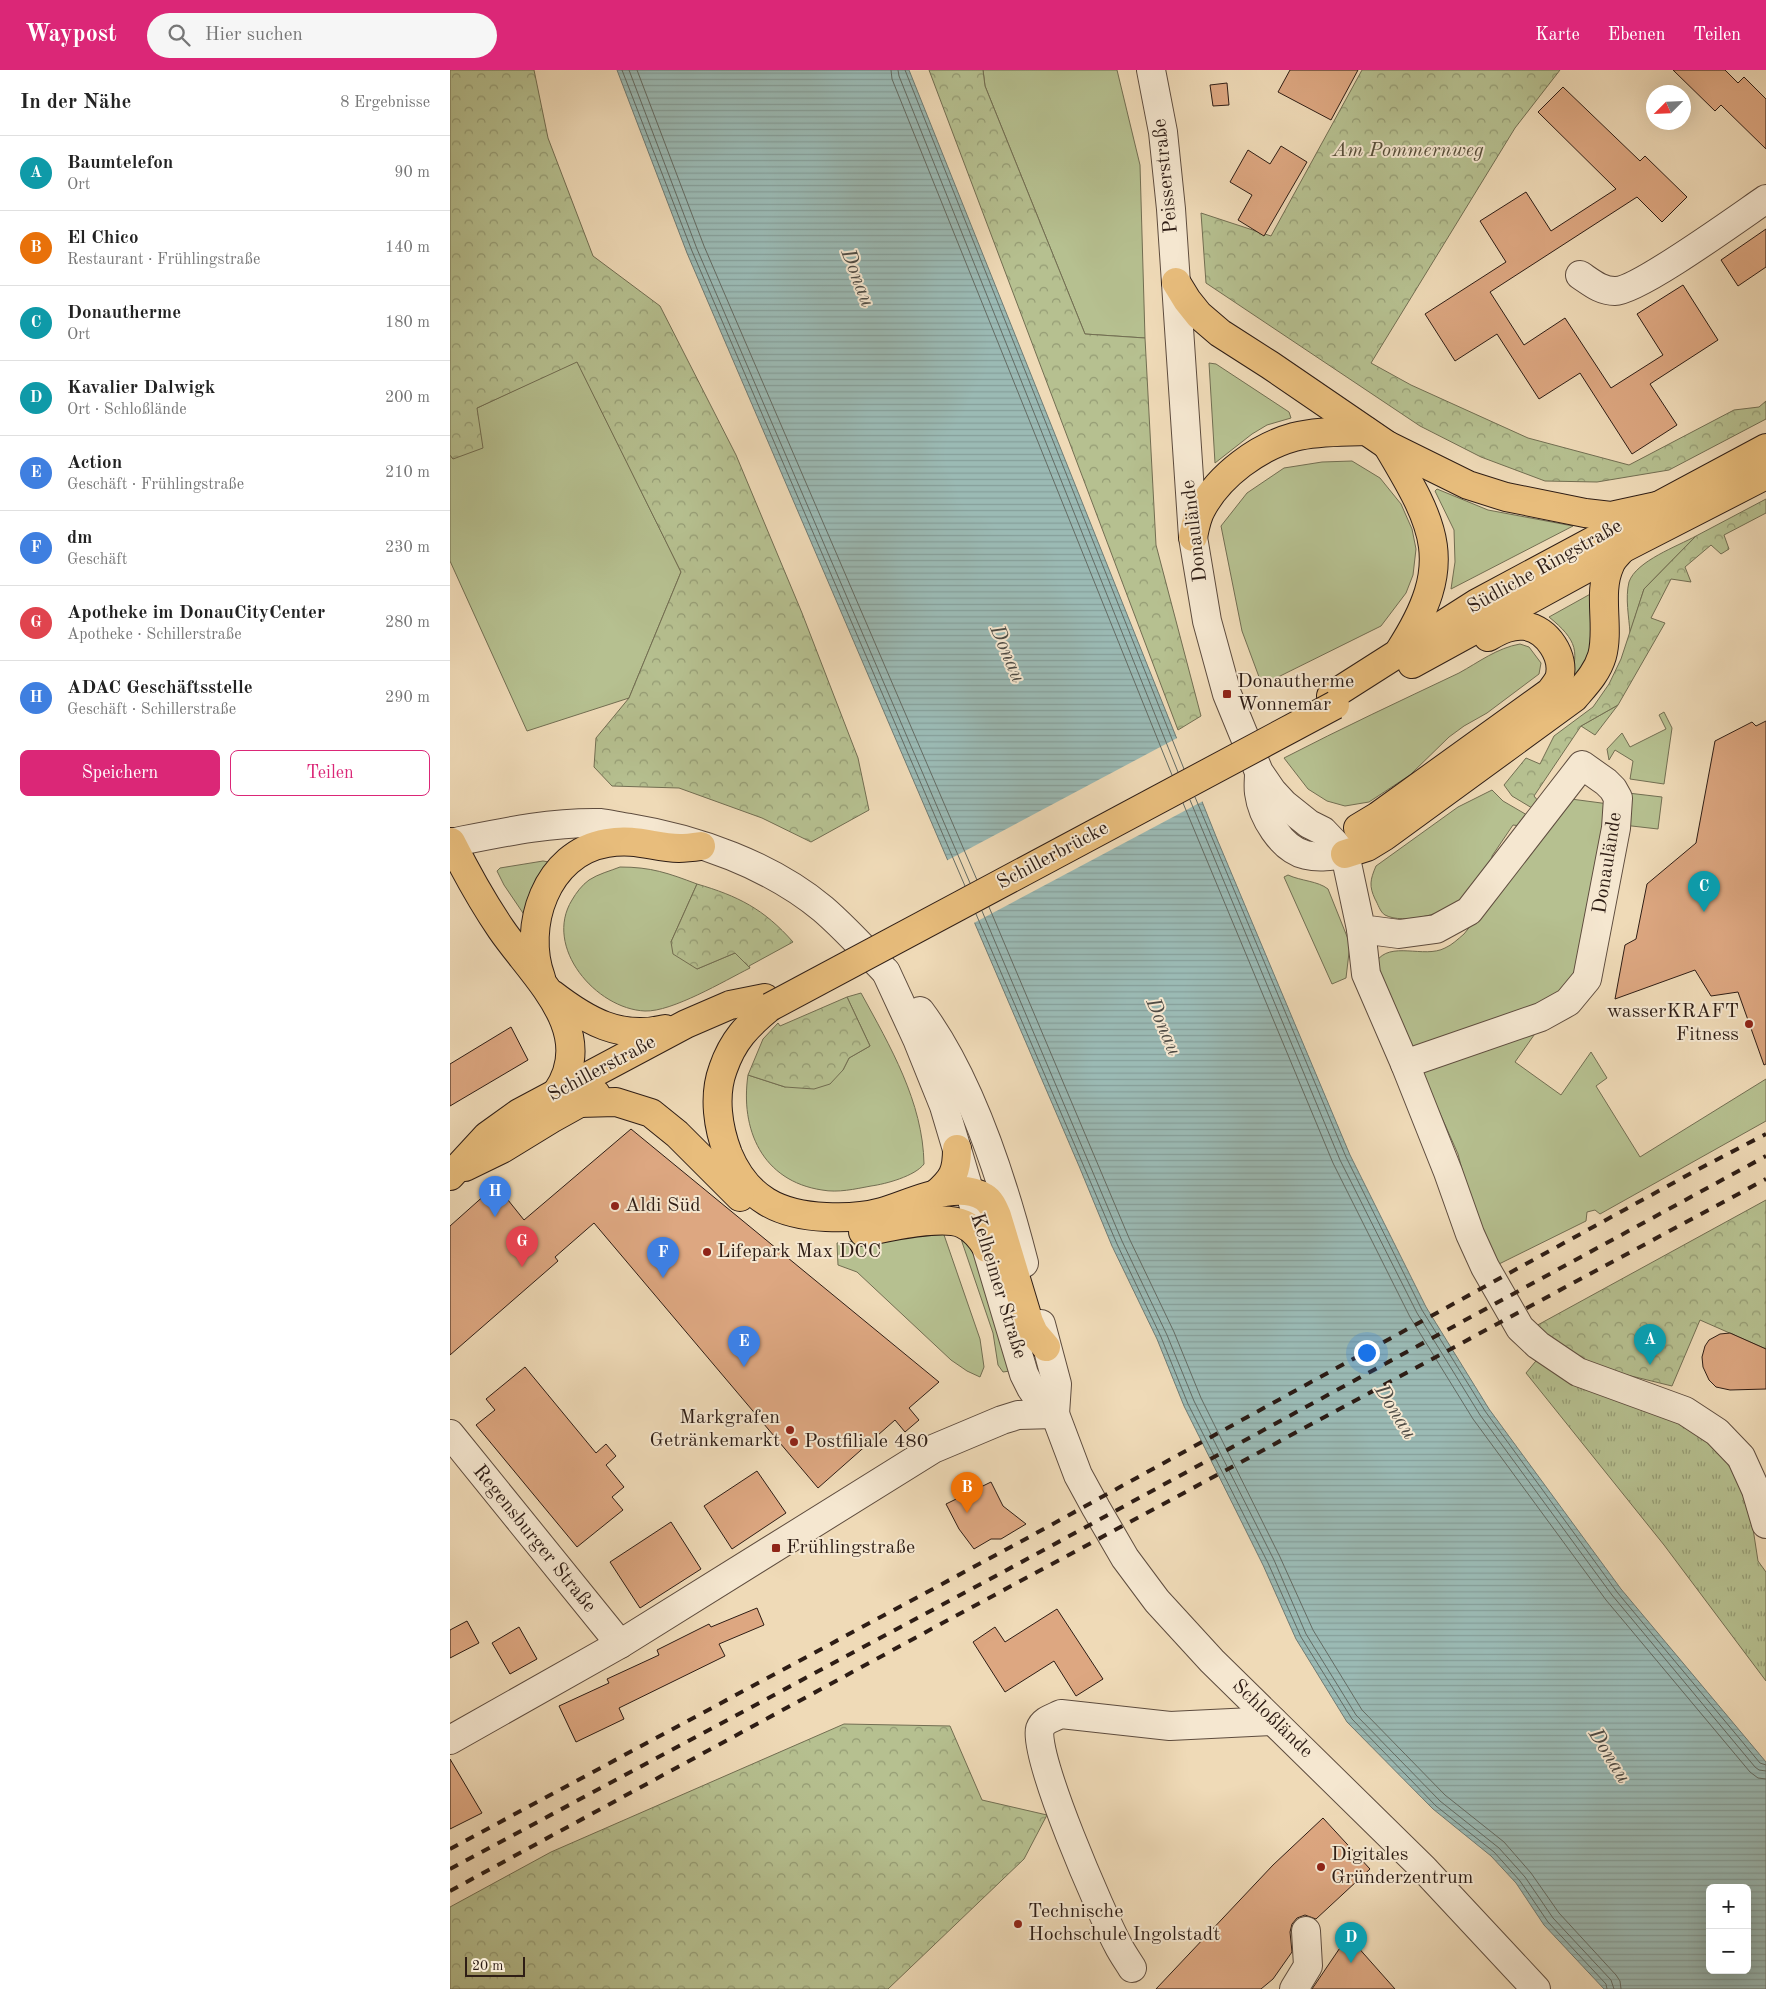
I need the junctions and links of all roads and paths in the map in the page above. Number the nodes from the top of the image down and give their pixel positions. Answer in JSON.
{"nodes":[{"id":1,"x":1151,"y":70,"type":"edge"},
{"id":2,"x":1766,"y":199,"type":"edge"},
{"id":3,"x":1580,"y":276,"type":"dead end"},
{"id":4,"x":1176,"y":282,"type":"junction"},
{"id":5,"x":1376,"y":438,"type":"junction"},
{"id":6,"x":1766,"y":448,"type":"edge"},
{"id":7,"x":1766,"y":475,"type":"edge"},
{"id":8,"x":1658,"y":506,"type":"junction"},
{"id":9,"x":1193,"y":537,"type":"junction"},
{"id":10,"x":1622,"y":549,"type":"junction"},
{"id":11,"x":1408,"y":657,"type":"junction"},
{"id":12,"x":1333,"y":700,"type":"joint"},
{"id":13,"x":1259,"y":772,"type":"junction"},
{"id":14,"x":1358,"y":828,"type":"junction"},
{"id":15,"x":1323,"y":832,"type":"junction"},
{"id":16,"x":450,"y":842,"type":"edge"},
{"id":17,"x":701,"y":846,"type":"junction"},
{"id":18,"x":1344,"y":854,"type":"junction"},
{"id":19,"x":1361,"y":929,"type":"junction"},
{"id":20,"x":886,"y":972,"type":"junction"},
{"id":21,"x":547,"y":988,"type":"junction"},
{"id":22,"x":768,"y":1002,"type":"junction"},
{"id":23,"x":686,"y":1024,"type":"junction"},
{"id":24,"x":1405,"y":1064,"type":"junction"},
{"id":25,"x":568,"y":1097,"type":"junction"},
{"id":26,"x":957,"y":1149,"type":"junction"},
{"id":27,"x":453,"y":1173,"type":"edge"},
{"id":28,"x":971,"y":1192,"type":"junction"},
{"id":29,"x":936,"y":1194,"type":"junction"},
{"id":30,"x":988,"y":1248,"type":"junction"},
{"id":31,"x":1046,"y":1346,"type":"junction"},
{"id":32,"x":1055,"y":1414,"type":"junction"},
{"id":33,"x":450,"y":1434,"type":"edge"},
{"id":34,"x":1766,"y":1524,"type":"edge"},
{"id":35,"x":620,"y":1644,"type":"junction"},
{"id":36,"x":1273,"y":1721,"type":"junction"},
{"id":37,"x":450,"y":1740,"type":"edge"},
{"id":38,"x":1306,"y":1931,"type":"dead end"},
{"id":39,"x":1132,"y":1968,"type":"dead end"},
{"id":40,"x":1294,"y":1989,"type":"edge"},
{"id":41,"x":1536,"y":1989,"type":"edge"}],
"edges":[{"from":1,"to":4,"type":"street","name":"Peisserstraße"},
{"from":2,"to":3,"type":"street"},
{"from":4,"to":5,"type":"main road"},
{"from":4,"to":9,"type":"street","name":"Donaulände"},
{"from":5,"to":8,"type":"main road"},
{"from":5,"to":9,"type":"main road"},
{"from":5,"to":11,"type":"main road"},
{"from":6,"to":8,"type":"main road","name":"Südliche Ringstraße"},
{"from":7,"to":10,"type":"main road","name":"Südliche Ringstraße"},
{"from":8,"to":11,"type":"main road","name":"Südliche Ringstraße"},
{"from":9,"to":13,"type":"street","name":"Donaulände"},
{"from":10,"to":11,"type":"main road","name":"Südliche Ringstraße"},
{"from":10,"to":18,"type":"main road"},
{"from":11,"to":12,"type":"main road","name":"Südliche Ringstraße"},
{"from":11,"to":14,"type":"main road"},
{"from":12,"to":22,"type":"main road","name":"Schillerbrücke","bridge":true},
{"from":13,"to":15,"type":"street"},
{"from":13,"to":18,"type":"street"},
{"from":14,"to":15,"type":"street"},
{"from":14,"to":18,"type":"street"},
{"from":15,"to":18,"type":"street"},
{"from":16,"to":17,"type":"street"},
{"from":16,"to":21,"type":"main road"},
{"from":17,"to":20,"type":"street"},
{"from":17,"to":21,"type":"main road"},
{"from":18,"to":19,"type":"street"},
{"from":19,"to":24,"type":"street"},
{"from":19,"to":24,"type":"street","name":"Donaulände"},
{"from":20,"to":26,"type":"street","name":"Kelheimer Straße"},
{"from":20,"to":31,"type":"street"},
{"from":21,"to":23,"type":"main road"},
{"from":21,"to":25,"type":"main road"},
{"from":22,"to":23,"type":"main road","name":"Schillerstraße"},
{"from":22,"to":25,"type":"main road","name":"Schillerstraße"},
{"from":22,"to":29,"type":"main road"},
{"from":23,"to":25,"type":"main road","name":"Schillerstraße"},
{"from":24,"to":34,"type":"street"},
{"from":25,"to":27,"type":"main road","name":"Schillerstraße"},
{"from":25,"to":30,"type":"main road"},
{"from":26,"to":28,"type":"street","name":"Kelheimer Straße"},
{"from":26,"to":29,"type":"main road"},
{"from":28,"to":29,"type":"main road"},
{"from":28,"to":30,"type":"street","name":"Kelheimer Straße"},
{"from":28,"to":31,"type":"main road"},
{"from":30,"to":32,"type":"street","name":"Kelheimer Straße"},
{"from":31,"to":32,"type":"street"},
{"from":32,"to":35,"type":"street"},
{"from":32,"to":36,"type":"street","name":"Schloßlände"},
{"from":33,"to":35,"type":"street","name":"Regensburger Straße"},
{"from":35,"to":37,"type":"street"},
{"from":36,"to":39,"type":"street"},
{"from":36,"to":41,"type":"street","name":"Schloßlände"},
{"from":38,"to":40,"type":"street"}]}
